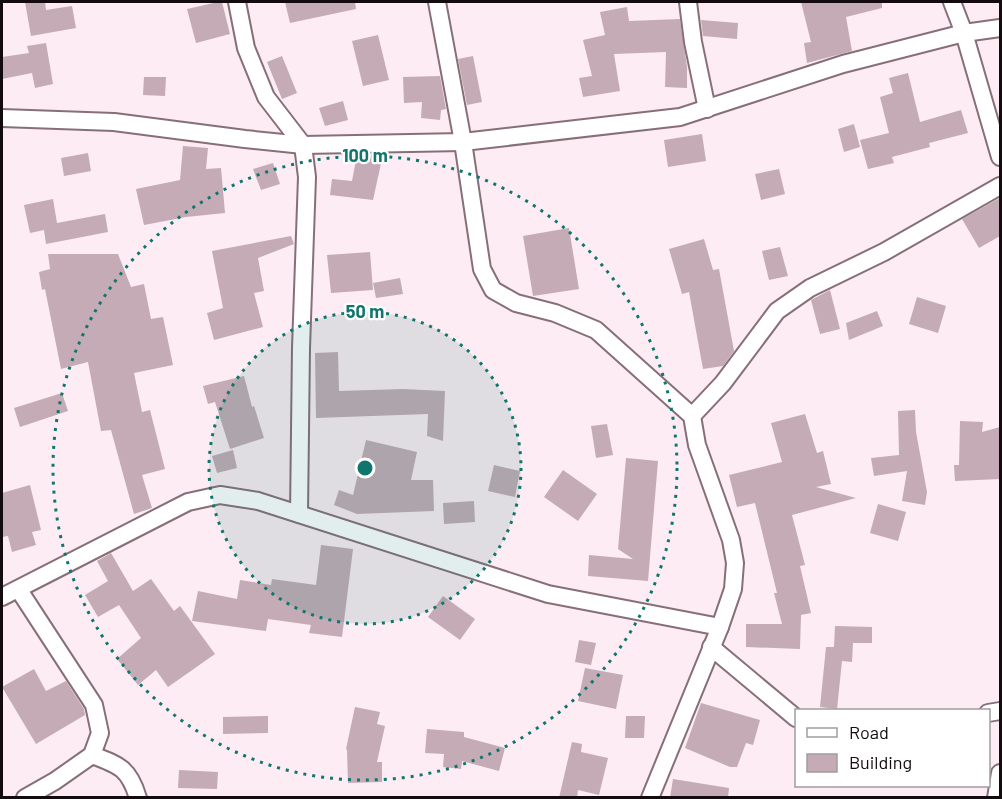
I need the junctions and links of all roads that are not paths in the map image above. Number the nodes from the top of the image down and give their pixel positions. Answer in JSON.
{"nodes":[{"id":1,"x":237,"y":2,"type":"edge"},
{"id":2,"x":437,"y":2,"type":"edge"},
{"id":3,"x":688,"y":2,"type":"edge"},
{"id":4,"x":952,"y":2,"type":"edge"},
{"id":5,"x":1000,"y":28,"type":"edge"},
{"id":6,"x":964,"y":33,"type":"junction"},
{"id":7,"x":707,"y":109,"type":"junction"},
{"id":8,"x":2,"y":118,"type":"edge"},
{"id":9,"x":463,"y":142,"type":"junction"},
{"id":10,"x":303,"y":145,"type":"junction"},
{"id":11,"x":1000,"y":157,"type":"edge"},
{"id":12,"x":1000,"y":186,"type":"edge"},
{"id":13,"x":692,"y":416,"type":"junction"},
{"id":14,"x":299,"y":514,"type":"junction"},
{"id":15,"x":19,"y":590,"type":"junction"},
{"id":16,"x":2,"y":597,"type":"edge"},
{"id":17,"x":720,"y":627,"type":"junction"},
{"id":18,"x":711,"y":647,"type":"junction"},
{"id":19,"x":795,"y":717,"type":"edge"},
{"id":20,"x":92,"y":755,"type":"junction"},
{"id":21,"x":1000,"y":774,"type":"edge"},
{"id":22,"x":26,"y":798,"type":"edge"},
{"id":23,"x":138,"y":798,"type":"edge"},
{"id":24,"x":650,"y":798,"type":"edge"},
{"id":25,"x":996,"y":798,"type":"edge"}],
"edges":[{"from":1,"to":10,"type":"street"},
{"from":2,"to":9,"type":"street"},
{"from":3,"to":7,"type":"street"},
{"from":4,"to":6,"type":"street"},
{"from":5,"to":6,"type":"street"},
{"from":6,"to":7,"type":"street"},
{"from":6,"to":11,"type":"street"},
{"from":7,"to":9,"type":"street"},
{"from":8,"to":10,"type":"street"},
{"from":9,"to":10,"type":"street"},
{"from":9,"to":13,"type":"street"},
{"from":10,"to":14,"type":"street"},
{"from":12,"to":13,"type":"street"},
{"from":13,"to":17,"type":"street"},
{"from":14,"to":15,"type":"street"},
{"from":14,"to":17,"type":"street"},
{"from":15,"to":16,"type":"street"},
{"from":15,"to":20,"type":"street"},
{"from":17,"to":18,"type":"street"},
{"from":18,"to":19,"type":"street"},
{"from":18,"to":24,"type":"street"},
{"from":20,"to":22,"type":"street"},
{"from":20,"to":23,"type":"street"},
{"from":21,"to":25,"type":"street"}]}
